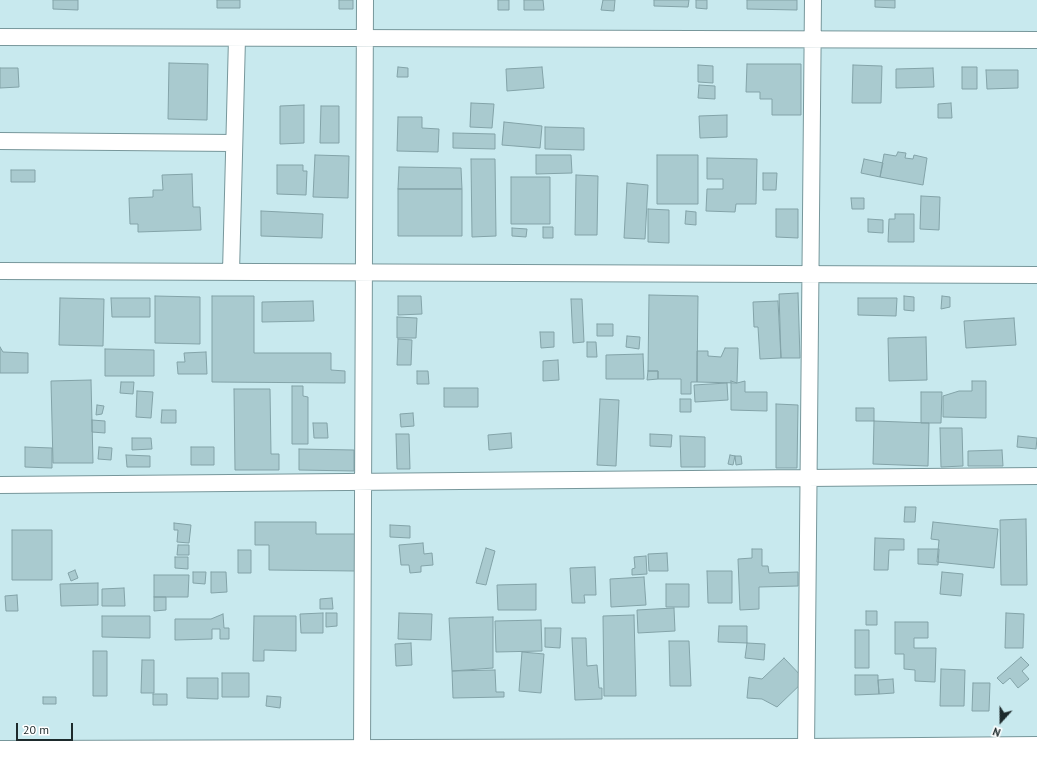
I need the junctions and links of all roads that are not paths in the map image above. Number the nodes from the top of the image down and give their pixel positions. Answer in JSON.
{"nodes":[{"id":1,"x":365,"y":0,"type":"edge"},
{"id":2,"x":813,"y":0,"type":"edge"},
{"id":3,"x":0,"y":37,"type":"edge"},
{"id":4,"x":237,"y":38,"type":"junction"},
{"id":5,"x":365,"y":38,"type":"junction"},
{"id":6,"x":812,"y":39,"type":"junction"},
{"id":7,"x":1037,"y":40,"type":"edge"},
{"id":8,"x":0,"y":140,"type":"edge"},
{"id":9,"x":234,"y":143,"type":"junction"},
{"id":10,"x":0,"y":271,"type":"edge"},
{"id":11,"x":231,"y":272,"type":"junction"},
{"id":12,"x":364,"y":272,"type":"junction"},
{"id":13,"x":810,"y":274,"type":"junction"},
{"id":14,"x":1037,"y":275,"type":"edge"},
{"id":15,"x":1037,"y":476,"type":"edge"},
{"id":16,"x":808,"y":478,"type":"junction"},
{"id":17,"x":363,"y":482,"type":"junction"},
{"id":18,"x":0,"y":485,"type":"edge"},
{"id":19,"x":1037,"y":748,"type":"edge"},
{"id":20,"x":806,"y":750,"type":"junction"},
{"id":21,"x":0,"y":752,"type":"edge"},
{"id":22,"x":360,"y":754,"type":"edge"}],
"edges":[{"from":1,"to":5,"type":"street"},
{"from":2,"to":6,"type":"street"},
{"from":3,"to":4,"type":"street"},
{"from":4,"to":5,"type":"street"},
{"from":4,"to":9,"type":"street"},
{"from":5,"to":6,"type":"street"},
{"from":5,"to":12,"type":"street"},
{"from":6,"to":7,"type":"street"},
{"from":6,"to":13,"type":"street"},
{"from":8,"to":9,"type":"street"},
{"from":9,"to":11,"type":"street"},
{"from":10,"to":11,"type":"street"},
{"from":11,"to":12,"type":"street"},
{"from":12,"to":13,"type":"street"},
{"from":12,"to":17,"type":"street"},
{"from":13,"to":14,"type":"street"},
{"from":13,"to":16,"type":"street"},
{"from":15,"to":16,"type":"street"},
{"from":16,"to":17,"type":"street"},
{"from":16,"to":20,"type":"street"},
{"from":17,"to":18,"type":"street"},
{"from":17,"to":22,"type":"street"},
{"from":19,"to":20,"type":"highway"},
{"from":20,"to":22,"type":"highway"},
{"from":21,"to":22,"type":"highway"}]}
